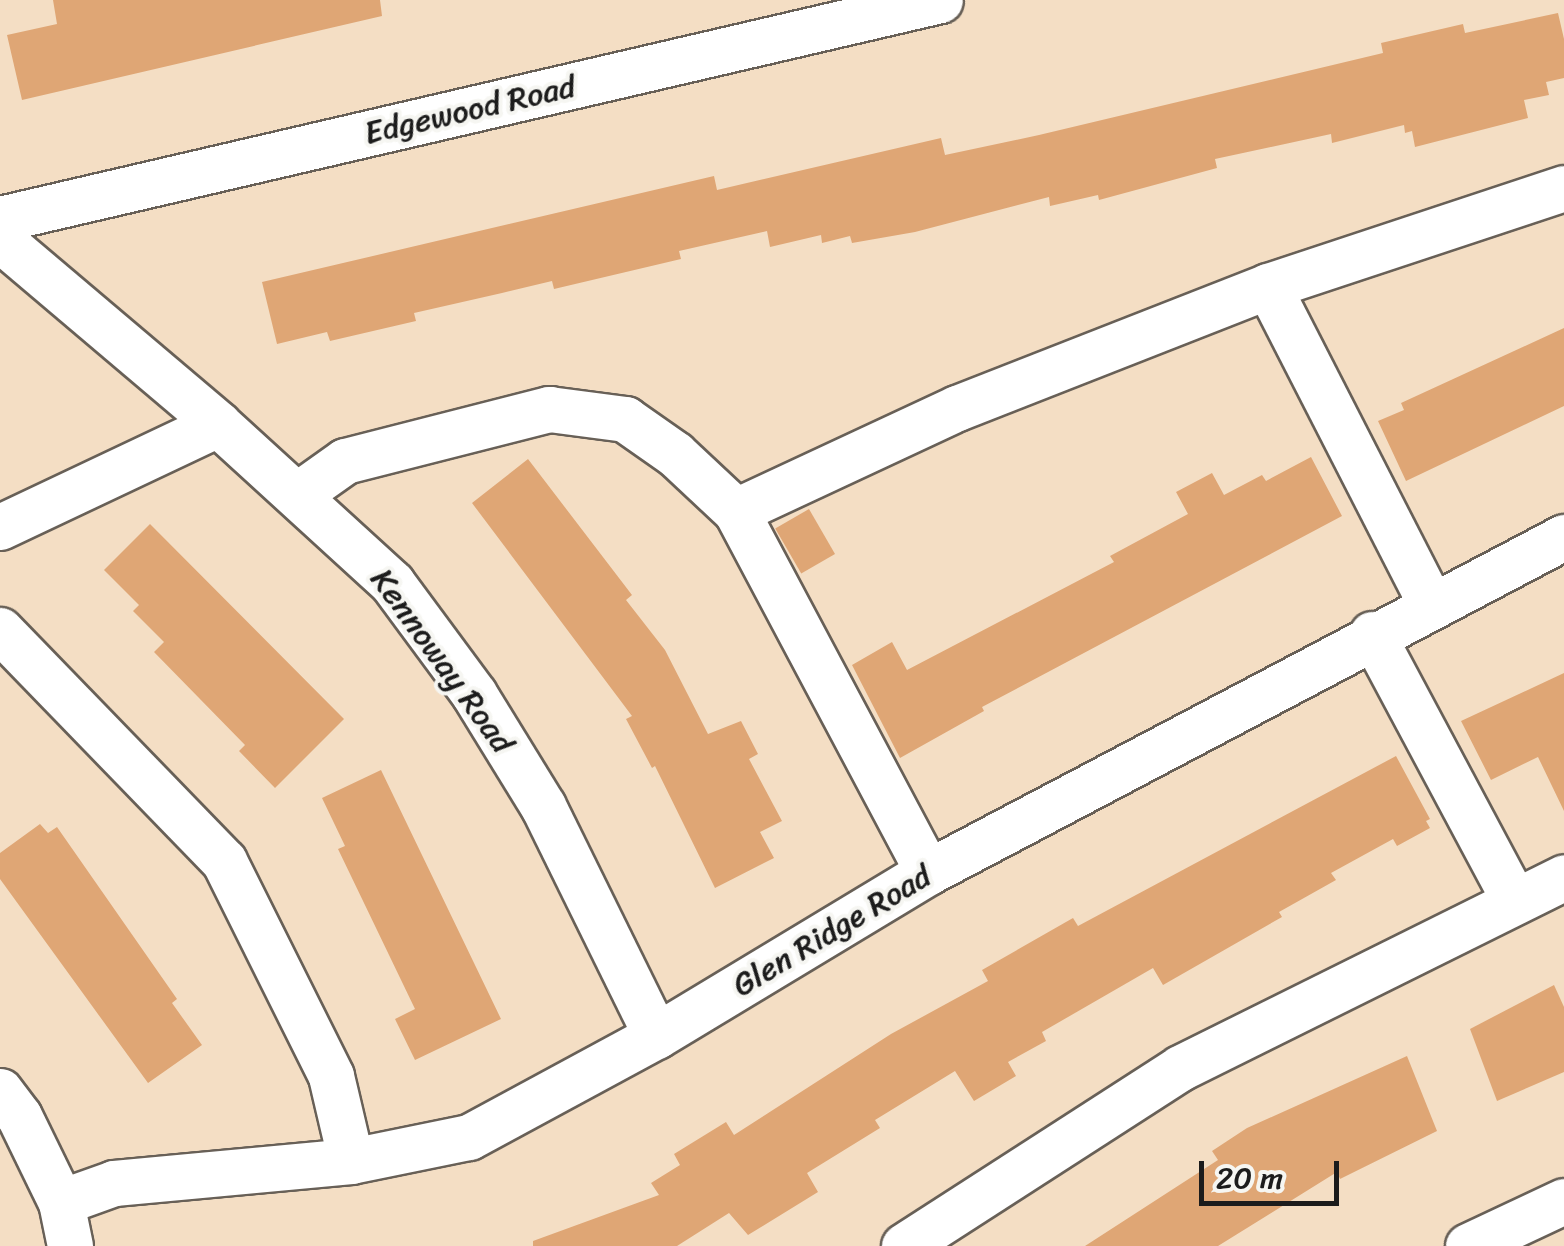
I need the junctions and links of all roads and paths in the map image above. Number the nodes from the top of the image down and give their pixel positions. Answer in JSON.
{"nodes":[{"id":1,"x":940,"y":0,"type":"edge"},
{"id":2,"x":1564,"y":188,"type":"edge"},
{"id":3,"x":0,"y":219,"type":"edge"},
{"id":4,"x":0,"y":239,"type":"edge"},
{"id":5,"x":1268,"y":286,"type":"junction"},
{"id":6,"x":218,"y":424,"type":"junction"},
{"id":7,"x":298,"y":495,"type":"junction"},
{"id":8,"x":736,"y":511,"type":"junction"},
{"id":9,"x":0,"y":526,"type":"edge"},
{"id":10,"x":1564,"y":537,"type":"edge"},
{"id":11,"x":1431,"y":604,"type":"junction"},
{"id":12,"x":0,"y":630,"type":"edge"},
{"id":13,"x":1372,"y":634,"type":"junction"},
{"id":14,"x":928,"y":872,"type":"junction"},
{"id":15,"x":1564,"y":877,"type":"edge"},
{"id":16,"x":1514,"y":900,"type":"junction"},
{"id":17,"x":656,"y":1036,"type":"junction"},
{"id":18,"x":0,"y":1091,"type":"edge"},
{"id":19,"x":352,"y":1161,"type":"junction"},
{"id":20,"x":62,"y":1202,"type":"junction"},
{"id":21,"x":1564,"y":1202,"type":"edge"},
{"id":22,"x":934,"y":1238,"type":"edge"},
{"id":23,"x":70,"y":1246,"type":"edge"},
{"id":24,"x":1468,"y":1246,"type":"edge"}],
"edges":[{"from":1,"to":3,"type":"street","name":"Edgewood Road"},
{"from":2,"to":5,"type":"street"},
{"from":4,"to":6,"type":"street","name":"Kennoway Road"},
{"from":5,"to":8,"type":"street"},
{"from":5,"to":11,"type":"street"},
{"from":6,"to":7,"type":"street","name":"Kennoway Road"},
{"from":6,"to":9,"type":"street"},
{"from":7,"to":8,"type":"street"},
{"from":7,"to":17,"type":"street","name":"Kennoway Road"},
{"from":8,"to":14,"type":"street"},
{"from":10,"to":11,"type":"street","name":"Glen Ridge Road"},
{"from":11,"to":13,"type":"street","name":"Glen Ridge Road"},
{"from":12,"to":19,"type":"street"},
{"from":13,"to":14,"type":"street","name":"Glen Ridge Road"},
{"from":13,"to":16,"type":"street"},
{"from":14,"to":17,"type":"street","name":"Glen Ridge Road"},
{"from":15,"to":16,"type":"street"},
{"from":16,"to":22,"type":"street"},
{"from":17,"to":19,"type":"street","name":"Glen Ridge Road"},
{"from":18,"to":20,"type":"street"},
{"from":19,"to":20,"type":"street","name":"Glen Ridge Road"},
{"from":20,"to":23,"type":"street"},
{"from":21,"to":24,"type":"street"}]}
